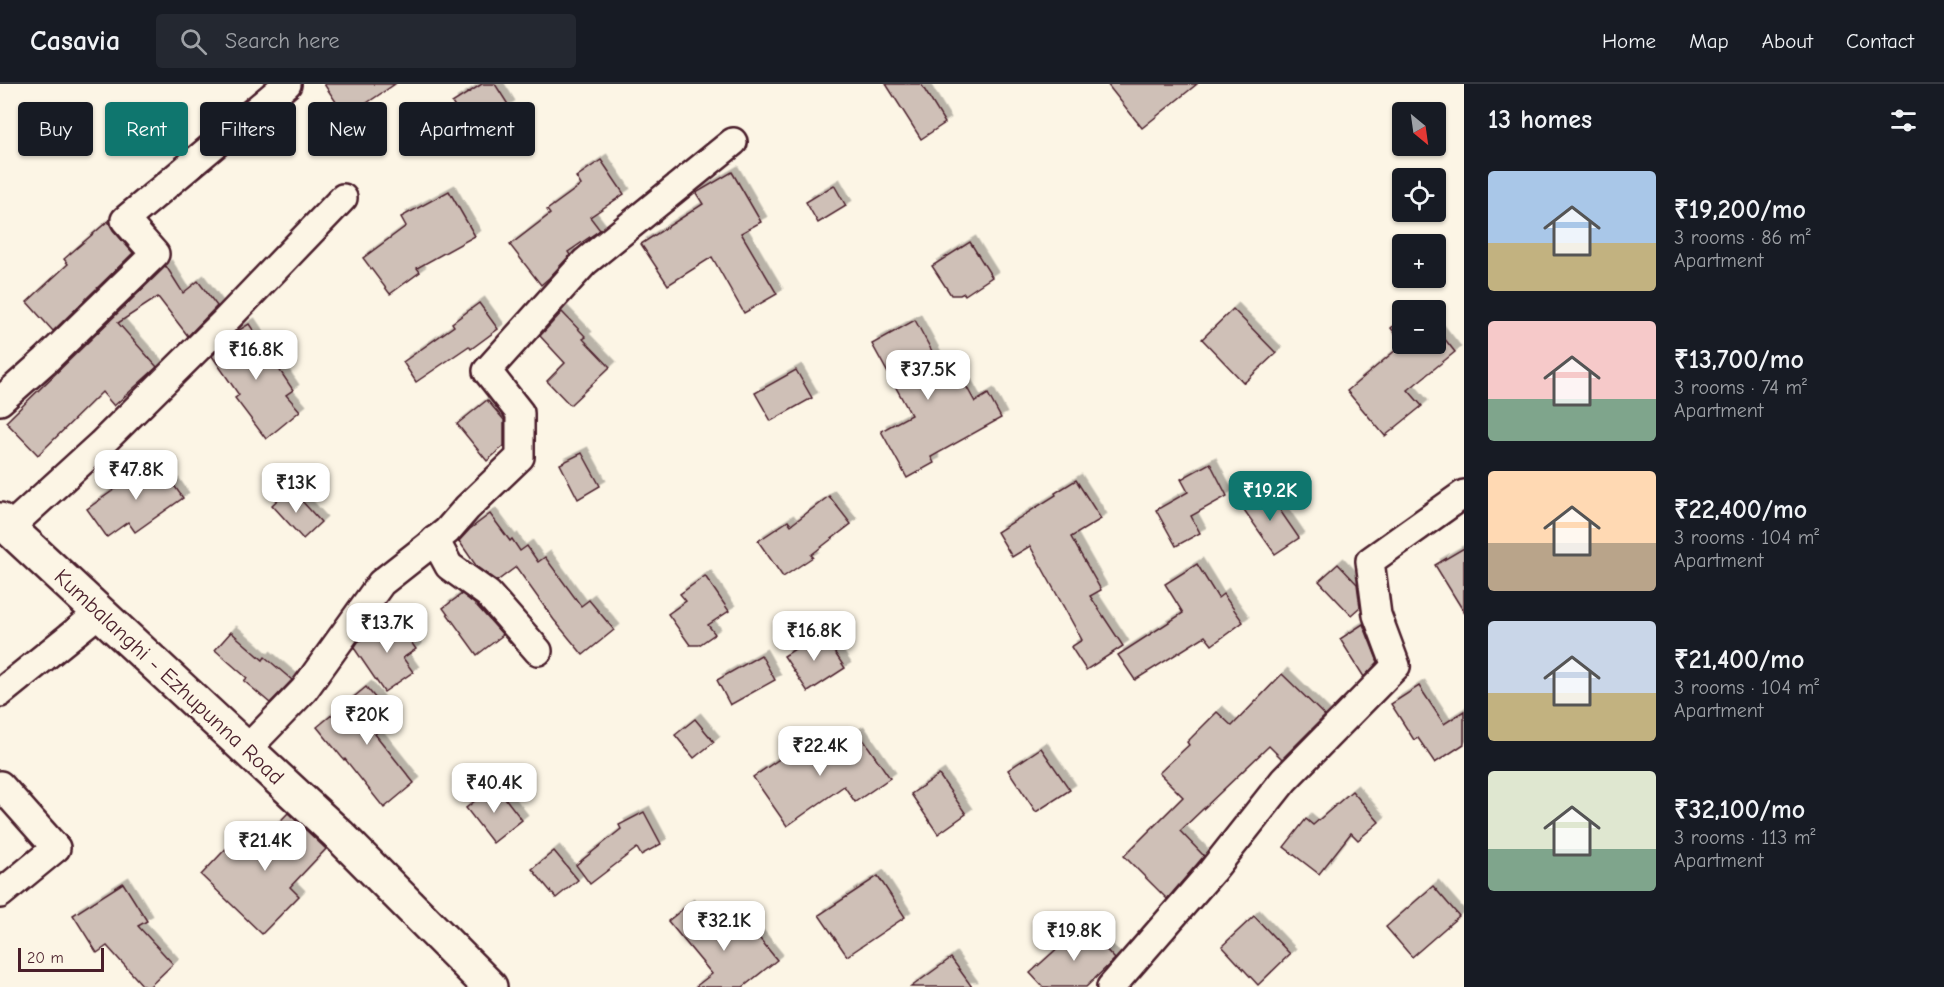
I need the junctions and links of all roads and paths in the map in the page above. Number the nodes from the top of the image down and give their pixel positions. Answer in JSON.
{"nodes":[{"id":1,"x":287,"y":84,"type":"edge"},
{"id":2,"x":733,"y":142,"type":"dead end"},
{"id":3,"x":344,"y":198,"type":"dead end"},
{"id":4,"x":0,"y":401,"type":"edge"},
{"id":5,"x":1464,"y":494,"type":"edge"},
{"id":6,"x":4,"y":524,"type":"edge"},
{"id":7,"x":435,"y":540,"type":"junction"},
{"id":8,"x":99,"y":613,"type":"junction"},
{"id":9,"x":538,"y":651,"type":"dead end"},
{"id":10,"x":0,"y":693,"type":"edge"},
{"id":11,"x":247,"y":749,"type":"junction"},
{"id":12,"x":0,"y":785,"type":"edge"},
{"id":13,"x":0,"y":894,"type":"edge"},
{"id":14,"x":489,"y":986,"type":"edge"},
{"id":15,"x":1111,"y":987,"type":"edge"}],
"edges":[{"from":1,"to":4,"type":"street"},
{"from":2,"to":7,"type":"street"},
{"from":3,"to":6,"type":"street"},
{"from":5,"to":15,"type":"street"},
{"from":6,"to":8,"type":"main road","name":"Kumbalanghi - Ezhupunna Road"},
{"from":7,"to":9,"type":"street"},
{"from":7,"to":11,"type":"street"},
{"from":8,"to":10,"type":"street"},
{"from":8,"to":11,"type":"main road","name":"Kumbalanghi - Ezhupunna Road"},
{"from":11,"to":14,"type":"main road","name":"Kumbalanghi - Ezhupunna Road"},
{"from":12,"to":13,"type":"street"}]}
